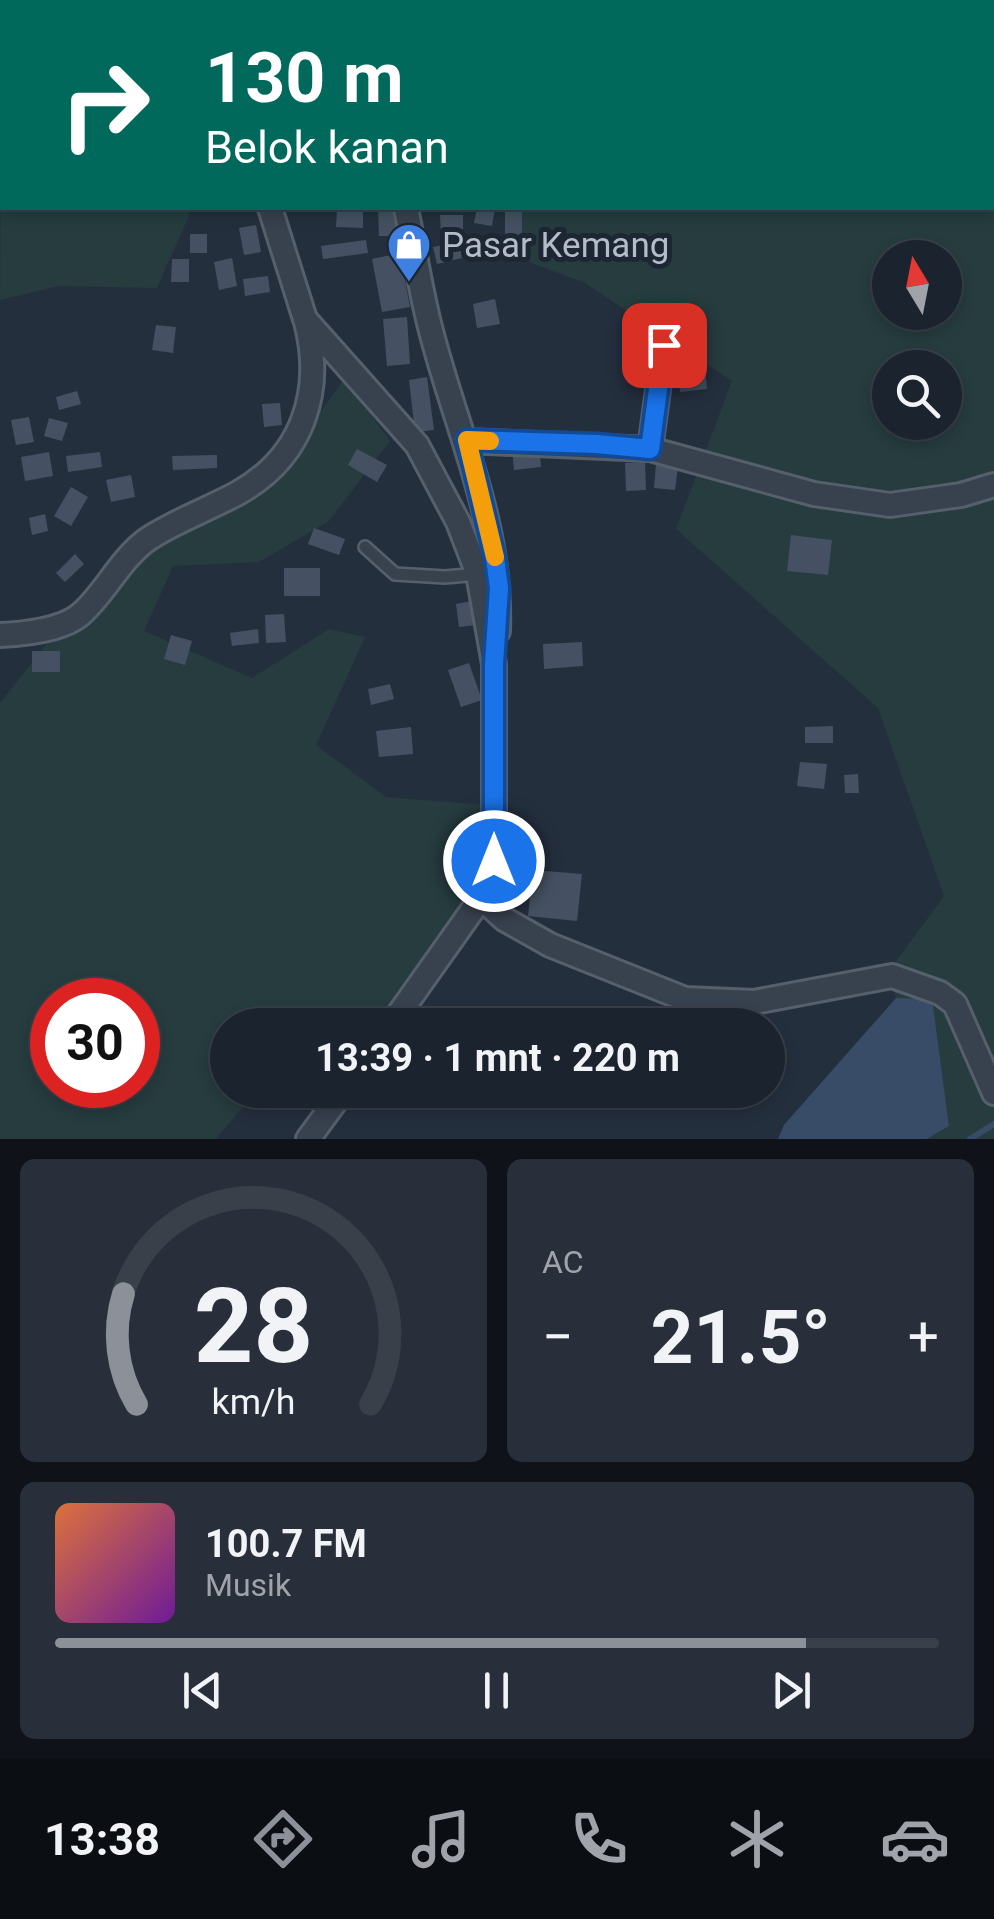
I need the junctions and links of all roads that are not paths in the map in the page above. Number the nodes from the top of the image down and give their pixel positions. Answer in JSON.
{"nodes":[{"id":1,"x":271,"y":210,"type":"edge"},
{"id":2,"x":406,"y":210,"type":"edge"},
{"id":3,"x":305,"y":318,"type":"junction"},
{"id":4,"x":664,"y":345,"type":"dead end"},
{"id":5,"x":467,"y":440,"type":"junction"},
{"id":6,"x":650,"y":449,"type":"junction"},
{"id":7,"x":994,"y":484,"type":"edge"},
{"id":8,"x":364,"y":547,"type":"dead end"},
{"id":9,"x":478,"y":574,"type":"junction"},
{"id":10,"x":0,"y":635,"type":"edge"},
{"id":11,"x":494,"y":664,"type":"junction"},
{"id":12,"x":481,"y":898,"type":"junction"},
{"id":13,"x":402,"y":1008,"type":"edge"},
{"id":14,"x":994,"y":1093,"type":"edge"},
{"id":15,"x":331,"y":1108,"type":"edge"},
{"id":16,"x":308,"y":1139,"type":"edge"}],
"edges":[{"from":1,"to":3,"type":"street"},
{"from":2,"to":5,"type":"street"},
{"from":3,"to":9,"type":"street"},
{"from":3,"to":10,"type":"street"},
{"from":4,"to":6,"type":"street"},
{"from":5,"to":6,"type":"street"},
{"from":5,"to":11,"type":"street"},
{"from":6,"to":7,"type":"street"},
{"from":8,"to":9,"type":"lane"},
{"from":9,"to":11,"type":"street"},
{"from":11,"to":12,"type":"street"},
{"from":12,"to":13,"type":"street"},
{"from":12,"to":14,"type":"street"},
{"from":15,"to":16,"type":"street"}]}
